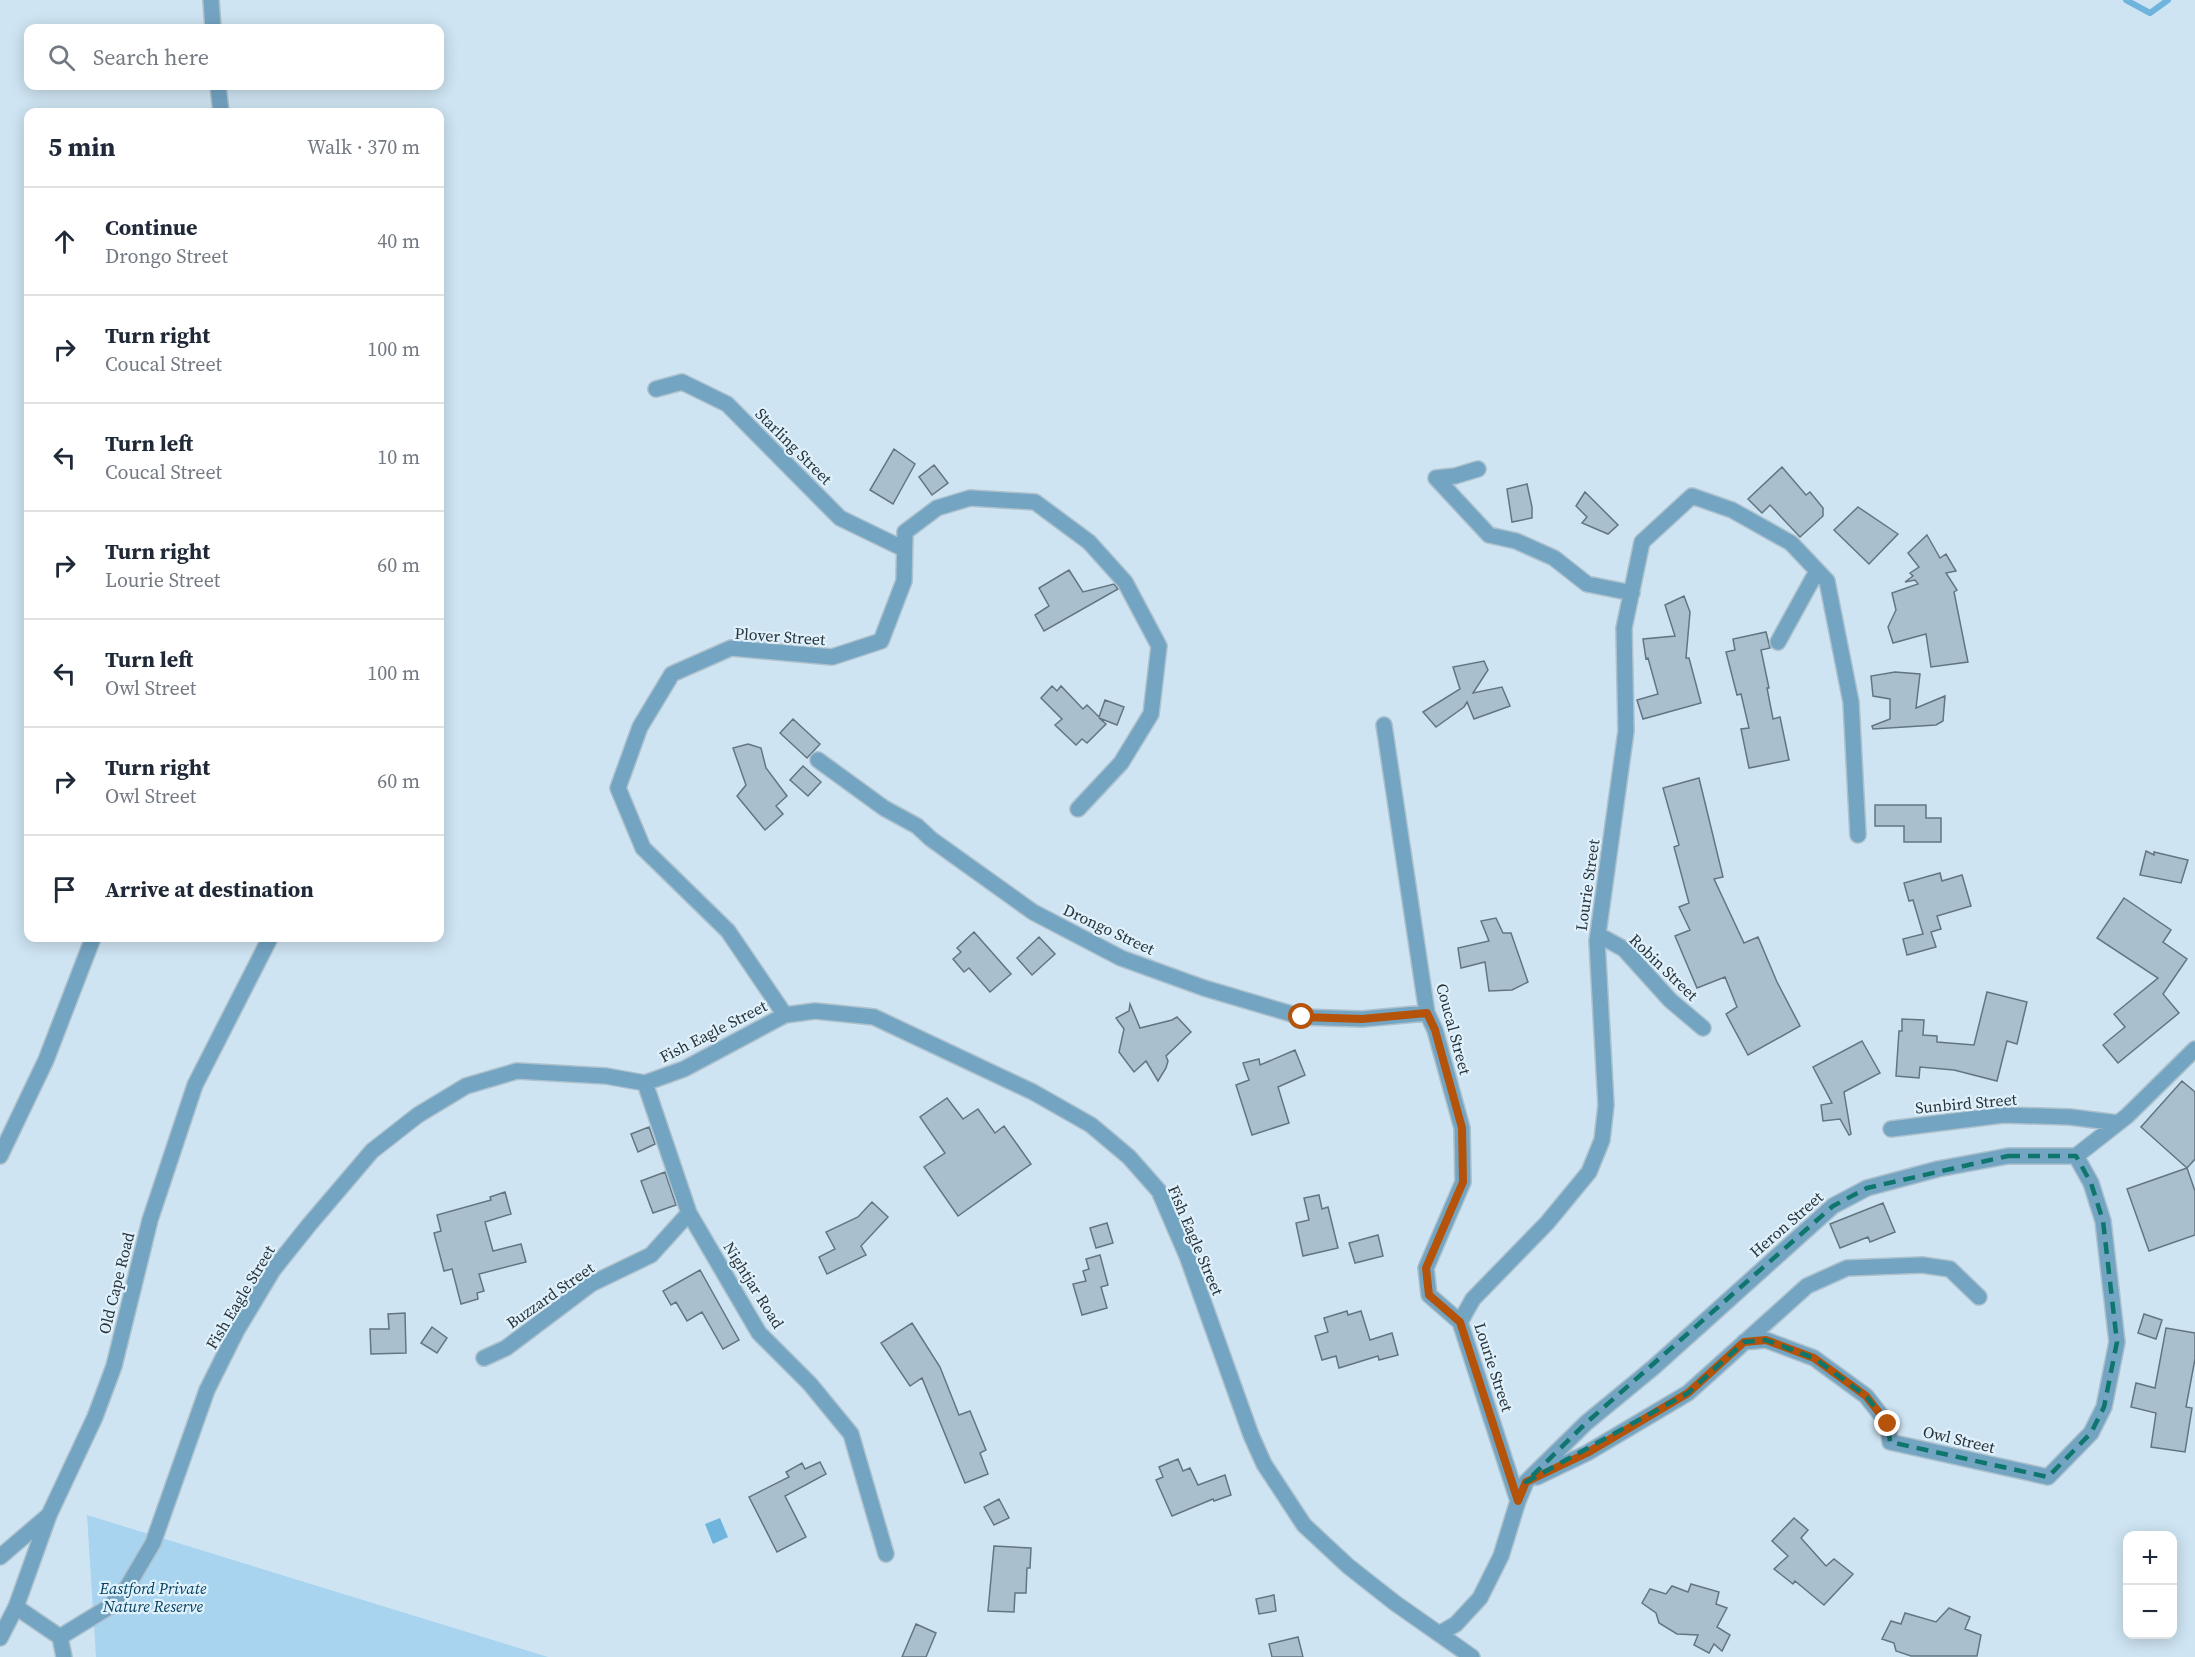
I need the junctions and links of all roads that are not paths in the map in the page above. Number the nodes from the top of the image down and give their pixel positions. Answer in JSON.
{"nodes":[{"id":1,"x":211,"y":0,"type":"edge"},
{"id":2,"x":213,"y":24,"type":"edge"},
{"id":3,"x":218,"y":90,"type":"edge"},
{"id":4,"x":221,"y":108,"type":"edge"},
{"id":5,"x":656,"y":388,"type":"dead end"},
{"id":6,"x":1478,"y":469,"type":"dead end"},
{"id":7,"x":904,"y":549,"type":"junction"},
{"id":8,"x":1818,"y":571,"type":"junction"},
{"id":9,"x":1632,"y":593,"type":"junction"},
{"id":10,"x":1778,"y":642,"type":"dead end"},
{"id":11,"x":1384,"y":725,"type":"dead end"},
{"id":12,"x":818,"y":760,"type":"dead end"},
{"id":13,"x":1078,"y":809,"type":"dead end"},
{"id":14,"x":1858,"y":835,"type":"dead end"},
{"id":15,"x":1597,"y":941,"type":"junction"},
{"id":16,"x":91,"y":942,"type":"edge"},
{"id":17,"x":268,"y":942,"type":"edge"},
{"id":18,"x":1427,"y":1013,"type":"junction"},
{"id":19,"x":785,"y":1015,"type":"junction"},
{"id":20,"x":1703,"y":1028,"type":"dead end"},
{"id":21,"x":2195,"y":1049,"type":"edge"},
{"id":22,"x":645,"y":1083,"type":"junction"},
{"id":23,"x":2118,"y":1123,"type":"junction"},
{"id":24,"x":1890,"y":1129,"type":"dead end"},
{"id":25,"x":0,"y":1156,"type":"edge"},
{"id":26,"x":2076,"y":1156,"type":"junction"},
{"id":27,"x":688,"y":1213,"type":"junction"},
{"id":28,"x":1979,"y":1297,"type":"dead end"},
{"id":29,"x":1460,"y":1322,"type":"junction"},
{"id":30,"x":1744,"y":1342,"type":"junction"},
{"id":31,"x":484,"y":1358,"type":"dead end"},
{"id":32,"x":1526,"y":1482,"type":"junction"},
{"id":33,"x":1518,"y":1501,"type":"junction"},
{"id":34,"x":49,"y":1515,"type":"junction"},
{"id":35,"x":886,"y":1554,"type":"dead end"},
{"id":36,"x":0,"y":1557,"type":"edge"},
{"id":37,"x":16,"y":1607,"type":"junction"},
{"id":38,"x":1439,"y":1634,"type":"junction"},
{"id":39,"x":60,"y":1637,"type":"junction"},
{"id":40,"x":0,"y":1638,"type":"edge"},
{"id":41,"x":64,"y":1657,"type":"edge"},
{"id":42,"x":1472,"y":1657,"type":"edge"}],
"edges":[{"from":1,"to":2,"type":"street"},
{"from":3,"to":4,"type":"street"},
{"from":5,"to":7,"type":"street","name":"Starling Street"},
{"from":6,"to":9,"type":"street"},
{"from":7,"to":13,"type":"street","name":"Plover Street"},
{"from":7,"to":19,"type":"street","name":"Plover Street"},
{"from":8,"to":9,"type":"street","name":"Lourie Street"},
{"from":8,"to":10,"type":"street"},
{"from":8,"to":14,"type":"street","name":"Lourie Street"},
{"from":9,"to":15,"type":"street","name":"Lourie Street"},
{"from":11,"to":18,"type":"street","name":"Coucal Street"},
{"from":12,"to":18,"type":"street","name":"Drongo Street"},
{"from":15,"to":20,"type":"street","name":"Robin Street"},
{"from":15,"to":29,"type":"street","name":"Lourie Street"},
{"from":16,"to":25,"type":"street"},
{"from":17,"to":34,"type":"street","name":"Old Cape Road"},
{"from":18,"to":29,"type":"street","name":"Coucal Street"},
{"from":19,"to":22,"type":"street","name":"Fish Eagle Street"},
{"from":19,"to":38,"type":"street","name":"Fish Eagle Street"},
{"from":21,"to":23,"type":"street"},
{"from":22,"to":27,"type":"street","name":"Nightjar Road"},
{"from":22,"to":39,"type":"street","name":"Fish Eagle Street"},
{"from":23,"to":24,"type":"street","name":"Sunbird Street"},
{"from":23,"to":26,"type":"street"},
{"from":26,"to":30,"type":"street","name":"Owl Street"},
{"from":26,"to":32,"type":"street","name":"Heron Street"},
{"from":27,"to":31,"type":"street","name":"Buzzard Street"},
{"from":27,"to":35,"type":"street","name":"Nightjar Road"},
{"from":28,"to":30,"type":"street"},
{"from":29,"to":33,"type":"street","name":"Lourie Street"},
{"from":30,"to":32,"type":"street"},
{"from":32,"to":33,"type":"street","name":"Heron Street"},
{"from":33,"to":38,"type":"street"},
{"from":34,"to":36,"type":"street"},
{"from":34,"to":37,"type":"street","name":"Old Cape Road"},
{"from":37,"to":39,"type":"street"},
{"from":37,"to":40,"type":"street","name":"Old Cape Road"},
{"from":38,"to":42,"type":"street","name":"Fish Eagle Street"},
{"from":39,"to":41,"type":"street"}]}
